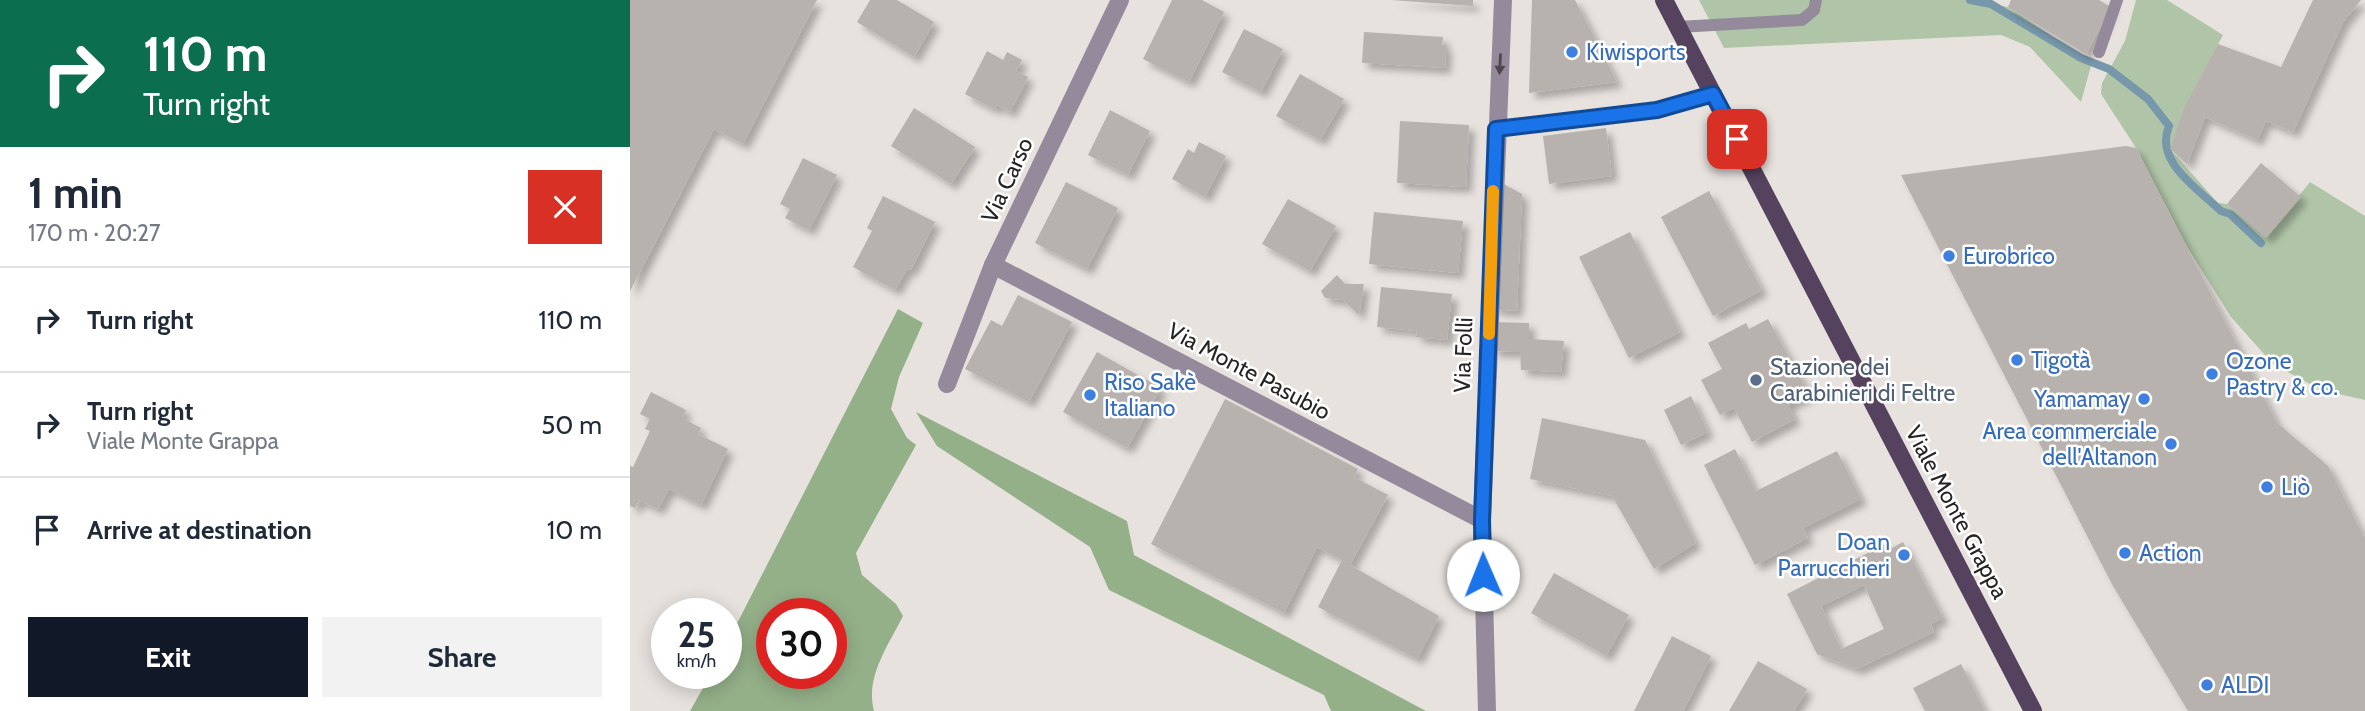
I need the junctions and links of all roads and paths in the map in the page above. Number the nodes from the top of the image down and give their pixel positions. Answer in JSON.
{"nodes":[{"id":1,"x":1120,"y":0,"type":"edge"},
{"id":2,"x":1503,"y":0,"type":"edge"},
{"id":3,"x":1664,"y":0,"type":"edge"},
{"id":4,"x":1816,"y":0,"type":"edge"},
{"id":5,"x":2117,"y":0,"type":"edge"},
{"id":6,"x":1678,"y":27,"type":"junction"},
{"id":7,"x":2099,"y":52,"type":"dead end"},
{"id":8,"x":1713,"y":94,"type":"junction"},
{"id":9,"x":1496,"y":129,"type":"junction"},
{"id":10,"x":993,"y":265,"type":"junction"},
{"id":11,"x":947,"y":384,"type":"dead end"},
{"id":12,"x":1482,"y":520,"type":"junction"},
{"id":13,"x":1487,"y":711,"type":"edge"},
{"id":14,"x":2033,"y":711,"type":"edge"}],
"edges":[{"from":1,"to":10,"type":"street","name":"Via Carso"},
{"from":2,"to":9,"type":"street","name":"Via Folli","one_way":true},
{"from":3,"to":6,"type":"main road","name":"Viale Monte Grappa"},
{"from":4,"to":6,"type":"lane"},
{"from":5,"to":7,"type":"lane"},
{"from":6,"to":8,"type":"main road","name":"Viale Monte Grappa"},
{"from":8,"to":9,"type":"lane"},
{"from":8,"to":14,"type":"main road","name":"Viale Monte Grappa"},
{"from":9,"to":12,"type":"street","name":"Via Folli"},
{"from":10,"to":11,"type":"street","name":"Via Carso"},
{"from":10,"to":12,"type":"street","name":"Via Monte Pasubio"},
{"from":12,"to":13,"type":"street","name":"Via Folli"}]}
